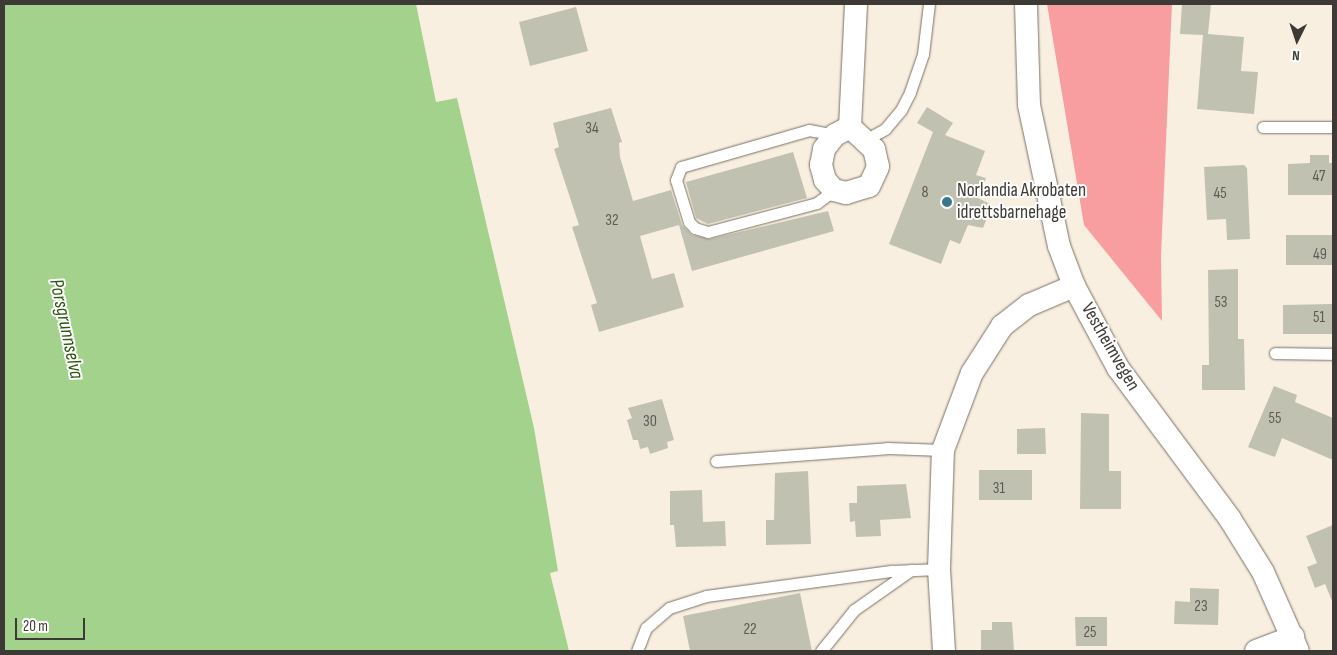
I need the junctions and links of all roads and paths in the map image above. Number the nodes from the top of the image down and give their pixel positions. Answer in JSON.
{"nodes":[{"id":1,"x":856,"y":4,"type":"edge"},
{"id":2,"x":929,"y":4,"type":"edge"},
{"id":3,"x":1026,"y":4,"type":"edge"},
{"id":4,"x":1263,"y":127,"type":"dead end"},
{"id":5,"x":1333,"y":127,"type":"edge"},
{"id":6,"x":851,"y":134,"type":"junction"},
{"id":7,"x":834,"y":190,"type":"junction"},
{"id":8,"x":1074,"y":286,"type":"junction"},
{"id":9,"x":1275,"y":353,"type":"dead end"},
{"id":10,"x":1333,"y":354,"type":"edge"},
{"id":11,"x":943,"y":450,"type":"junction"},
{"id":12,"x":716,"y":461,"type":"dead end"},
{"id":13,"x":939,"y":569,"type":"junction"},
{"id":14,"x":911,"y":570,"type":"junction"},
{"id":15,"x":1296,"y":644,"type":"edge"},
{"id":16,"x":637,"y":651,"type":"edge"},
{"id":17,"x":821,"y":651,"type":"edge"},
{"id":18,"x":944,"y":651,"type":"edge"},
{"id":19,"x":1256,"y":651,"type":"edge"}],
"edges":[{"from":1,"to":6,"type":"street"},
{"from":2,"to":6,"type":"lane"},
{"from":3,"to":8,"type":"street","name":"Vestheimvegen"},
{"from":4,"to":5,"type":"lane"},
{"from":6,"to":7,"type":"street"},
{"from":6,"to":7,"type":"street"},
{"from":6,"to":7,"type":"lane"},
{"from":8,"to":11,"type":"street"},
{"from":8,"to":15,"type":"street","name":"Vestheimvegen"},
{"from":9,"to":10,"type":"lane"},
{"from":11,"to":12,"type":"lane"},
{"from":11,"to":13,"type":"street"},
{"from":13,"to":14,"type":"lane"},
{"from":13,"to":18,"type":"street"},
{"from":14,"to":16,"type":"lane"},
{"from":14,"to":17,"type":"lane"},
{"from":15,"to":19,"type":"street"}]}
